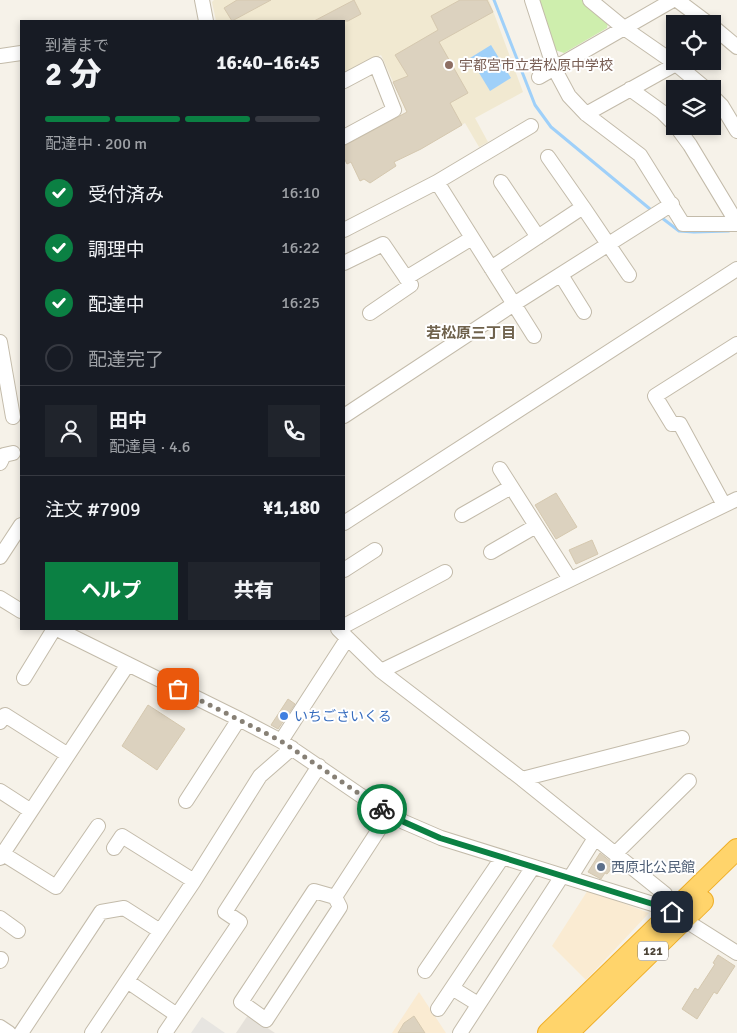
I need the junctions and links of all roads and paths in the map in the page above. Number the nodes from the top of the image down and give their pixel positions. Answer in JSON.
{"nodes":[{"id":1,"x":202,"y":0,"type":"edge"},
{"id":2,"x":531,"y":0,"type":"edge"},
{"id":3,"x":590,"y":0,"type":"edge"},
{"id":4,"x":672,"y":0,"type":"edge"},
{"id":5,"x":677,"y":0,"type":"edge"},
{"id":6,"x":697,"y":15,"type":"edge"},
{"id":7,"x":206,"y":20,"type":"edge"},
{"id":8,"x":624,"y":28,"type":"junction"},
{"id":9,"x":721,"y":33,"type":"edge"},
{"id":10,"x":737,"y":47,"type":"edge"},
{"id":11,"x":20,"y":53,"type":"edge"},
{"id":12,"x":0,"y":56,"type":"edge"},
{"id":13,"x":666,"y":57,"type":"edge"},
{"id":14,"x":554,"y":68,"type":"junction"},
{"id":15,"x":666,"y":69,"type":"edge"},
{"id":16,"x":683,"y":70,"type":"edge"},
{"id":17,"x":539,"y":77,"type":"dead end"},
{"id":18,"x":345,"y":80,"type":"edge"},
{"id":19,"x":695,"y":80,"type":"edge"},
{"id":20,"x":630,"y":89,"type":"junction"},
{"id":21,"x":721,"y":105,"type":"edge"},
{"id":22,"x":586,"y":114,"type":"junction"},
{"id":23,"x":666,"y":116,"type":"edge"},
{"id":24,"x":531,"y":126,"type":"dead end"},
{"id":25,"x":737,"y":131,"type":"edge"},
{"id":26,"x":683,"y":135,"type":"edge"},
{"id":27,"x":345,"y":136,"type":"edge"},
{"id":28,"x":548,"y":157,"type":"dead end"},
{"id":29,"x":437,"y":182,"type":"junction"},
{"id":30,"x":501,"y":182,"type":"dead end"},
{"id":31,"x":672,"y":204,"type":"junction"},
{"id":32,"x":583,"y":207,"type":"junction"},
{"id":33,"x":737,"y":224,"type":"edge"},
{"id":34,"x":345,"y":229,"type":"edge"},
{"id":35,"x":538,"y":237,"type":"junction"},
{"id":36,"x":472,"y":238,"type":"junction"},
{"id":37,"x":608,"y":244,"type":"junction"},
{"id":38,"x":345,"y":263,"type":"edge"},
{"id":39,"x":492,"y":268,"type":"junction"},
{"id":40,"x":737,"y":269,"type":"edge"},
{"id":41,"x":560,"y":275,"type":"junction"},
{"id":42,"x":629,"y":275,"type":"dead end"},
{"id":43,"x":406,"y":278,"type":"junction"},
{"id":44,"x":514,"y":304,"type":"junction"},
{"id":45,"x":584,"y":312,"type":"dead end"},
{"id":46,"x":370,"y":313,"type":"dead end"},
{"id":47,"x":534,"y":336,"type":"dead end"},
{"id":48,"x":0,"y":342,"type":"edge"},
{"id":49,"x":737,"y":344,"type":"edge"},
{"id":50,"x":345,"y":415,"type":"edge"},
{"id":51,"x":12,"y":416,"type":"edge"},
{"id":52,"x":14,"y":453,"type":"dead end"},
{"id":53,"x":0,"y":463,"type":"edge"},
{"id":54,"x":500,"y":469,"type":"dead end"},
{"id":55,"x":511,"y":487,"type":"junction"},
{"id":56,"x":737,"y":499,"type":"edge"},
{"id":57,"x":724,"y":505,"type":"junction"},
{"id":58,"x":462,"y":515,"type":"dead end"},
{"id":59,"x":345,"y":522,"type":"edge"},
{"id":60,"x":20,"y":526,"type":"edge"},
{"id":61,"x":536,"y":526,"type":"junction"},
{"id":62,"x":375,"y":550,"type":"dead end"},
{"id":63,"x":491,"y":552,"type":"dead end"},
{"id":64,"x":0,"y":557,"type":"edge"},
{"id":65,"x":345,"y":569,"type":"edge"},
{"id":66,"x":445,"y":572,"type":"dead end"},
{"id":67,"x":570,"y":579,"type":"junction"},
{"id":68,"x":0,"y":598,"type":"edge"},
{"id":69,"x":20,"y":609,"type":"edge"},
{"id":70,"x":345,"y":628,"type":"edge"},
{"id":71,"x":54,"y":630,"type":"edge"},
{"id":72,"x":57,"y":630,"type":"edge"},
{"id":73,"x":341,"y":630,"type":"edge"},
{"id":74,"x":128,"y":664,"type":"junction"},
{"id":75,"x":381,"y":671,"type":"junction"},
{"id":76,"x":24,"y":678,"type":"dead end"},
{"id":77,"x":239,"y":719,"type":"junction"},
{"id":78,"x":0,"y":722,"type":"edge"},
{"id":79,"x":682,"y":738,"type":"dead end"},
{"id":80,"x":287,"y":745,"type":"junction"},
{"id":81,"x":68,"y":755,"type":"junction"},
{"id":82,"x":319,"y":766,"type":"junction"},
{"id":83,"x":522,"y":779,"type":"junction"},
{"id":84,"x":689,"y":781,"type":"dead end"},
{"id":85,"x":0,"y":791,"type":"edge"},
{"id":86,"x":186,"y":801,"type":"dead end"},
{"id":87,"x":31,"y":812,"type":"junction"},
{"id":88,"x":389,"y":814,"type":"junction"},
{"id":89,"x":98,"y":826,"type":"dead end"},
{"id":90,"x":595,"y":838,"type":"junction"},
{"id":91,"x":114,"y":848,"type":"dead end"},
{"id":92,"x":737,"y":849,"type":"edge"},
{"id":93,"x":615,"y":854,"type":"junction"},
{"id":94,"x":1,"y":855,"type":"edge"},
{"id":95,"x":502,"y":858,"type":"junction"},
{"id":96,"x":534,"y":867,"type":"junction"},
{"id":97,"x":737,"y":868,"type":"edge"},
{"id":98,"x":566,"y":877,"type":"junction"},
{"id":99,"x":194,"y":881,"type":"junction"},
{"id":100,"x":335,"y":897,"type":"junction"},
{"id":101,"x":678,"y":916,"type":"junction"},
{"id":102,"x":0,"y":918,"type":"edge"},
{"id":103,"x":18,"y":931,"type":"dead end"},
{"id":104,"x":160,"y":931,"type":"junction"},
{"id":105,"x":737,"y":953,"type":"edge"},
{"id":106,"x":425,"y":971,"type":"dead end"},
{"id":107,"x":127,"y":981,"type":"junction"},
{"id":108,"x":452,"y":988,"type":"junction"},
{"id":109,"x":478,"y":1004,"type":"junction"},
{"id":110,"x":438,"y":1009,"type":"dead end"},
{"id":111,"x":177,"y":1015,"type":"junction"},
{"id":112,"x":0,"y":1027,"type":"edge"},
{"id":113,"x":9,"y":1033,"type":"edge"},
{"id":114,"x":21,"y":1033,"type":"edge"},
{"id":115,"x":92,"y":1033,"type":"edge"},
{"id":116,"x":165,"y":1033,"type":"edge"},
{"id":117,"x":460,"y":1033,"type":"edge"},
{"id":118,"x":548,"y":1033,"type":"edge"},
{"id":119,"x":568,"y":1033,"type":"edge"}],
"edges":[{"from":1,"to":7,"type":"street"},
{"from":2,"to":14,"type":"street"},
{"from":3,"to":8,"type":"street"},
{"from":4,"to":8,"type":"street"},
{"from":5,"to":6,"type":"street"},
{"from":8,"to":13,"type":"street"},
{"from":8,"to":14,"type":"street"},
{"from":9,"to":10,"type":"street"},
{"from":11,"to":12,"type":"street"},
{"from":14,"to":17,"type":"street"},
{"from":14,"to":22,"type":"street"},
{"from":15,"to":20,"type":"street"},
{"from":16,"to":19,"type":"street"},
{"from":18,"to":27,"type":"street"},
{"from":20,"to":22,"type":"street"},
{"from":20,"to":23,"type":"street"},
{"from":21,"to":25,"type":"street"},
{"from":22,"to":31,"type":"street"},
{"from":24,"to":29,"type":"street"},
{"from":26,"to":33,"type":"street"},
{"from":28,"to":32,"type":"street"},
{"from":29,"to":34,"type":"street"},
{"from":29,"to":36,"type":"street"},
{"from":30,"to":35,"type":"street"},
{"from":31,"to":33,"type":"street"},
{"from":31,"to":37,"type":"street"},
{"from":32,"to":35,"type":"street"},
{"from":32,"to":37,"type":"street"},
{"from":35,"to":39,"type":"street"},
{"from":36,"to":39,"type":"street"},
{"from":36,"to":43,"type":"street"},
{"from":37,"to":41,"type":"street"},
{"from":37,"to":42,"type":"street"},
{"from":38,"to":43,"type":"street"},
{"from":39,"to":44,"type":"street"},
{"from":40,"to":59,"type":"street"},
{"from":41,"to":44,"type":"street"},
{"from":41,"to":45,"type":"street"},
{"from":43,"to":46,"type":"street"},
{"from":44,"to":47,"type":"street"},
{"from":44,"to":50,"type":"street"},
{"from":48,"to":51,"type":"street"},
{"from":49,"to":57,"type":"street"},
{"from":52,"to":53,"type":"street"},
{"from":54,"to":55,"type":"street"},
{"from":55,"to":58,"type":"street"},
{"from":55,"to":61,"type":"street"},
{"from":56,"to":57,"type":"street"},
{"from":57,"to":67,"type":"street"},
{"from":60,"to":64,"type":"street"},
{"from":61,"to":63,"type":"street"},
{"from":61,"to":67,"type":"street"},
{"from":62,"to":65,"type":"street"},
{"from":66,"to":70,"type":"street"},
{"from":67,"to":75,"type":"street"},
{"from":68,"to":69,"type":"street"},
{"from":71,"to":76,"type":"street"},
{"from":72,"to":74,"type":"street"},
{"from":73,"to":75,"type":"street"},
{"from":73,"to":80,"type":"street"},
{"from":74,"to":77,"type":"street"},
{"from":74,"to":81,"type":"street"},
{"from":75,"to":83,"type":"street"},
{"from":77,"to":80,"type":"street"},
{"from":77,"to":86,"type":"street"},
{"from":78,"to":81,"type":"street"},
{"from":79,"to":83,"type":"street"},
{"from":80,"to":82,"type":"street"},
{"from":80,"to":99,"type":"street"},
{"from":81,"to":87,"type":"street"},
{"from":82,"to":88,"type":"street"},
{"from":82,"to":111,"type":"street"},
{"from":83,"to":90,"type":"street"},
{"from":84,"to":93,"type":"street"},
{"from":85,"to":87,"type":"street"},
{"from":87,"to":94,"type":"street"},
{"from":88,"to":95,"type":"street"},
{"from":88,"to":100,"type":"street"},
{"from":89,"to":94,"type":"street"},
{"from":90,"to":93,"type":"street"},
{"from":90,"to":98,"type":"street"},
{"from":91,"to":99,"type":"street"},
{"from":92,"to":101,"type":"highway","number":"121"},
{"from":93,"to":101,"type":"street"},
{"from":95,"to":96,"type":"street"},
{"from":95,"to":106,"type":"street"},
{"from":96,"to":98,"type":"street"},
{"from":96,"to":108,"type":"street"},
{"from":97,"to":101,"type":"highway","number":"121"},
{"from":98,"to":101,"type":"street"},
{"from":98,"to":109,"type":"street"},
{"from":99,"to":104,"type":"street"},
{"from":100,"to":100,"type":"street"},
{"from":101,"to":105,"type":"street"},
{"from":101,"to":118,"type":"highway","number":"121"},
{"from":101,"to":119,"type":"highway","number":"121"},
{"from":102,"to":103,"type":"street"},
{"from":104,"to":107,"type":"street"},
{"from":104,"to":114,"type":"street"},
{"from":107,"to":111,"type":"street"},
{"from":107,"to":115,"type":"street"},
{"from":108,"to":109,"type":"street"},
{"from":108,"to":110,"type":"street"},
{"from":109,"to":117,"type":"street"},
{"from":111,"to":116,"type":"street"},
{"from":112,"to":113,"type":"street"}]}
